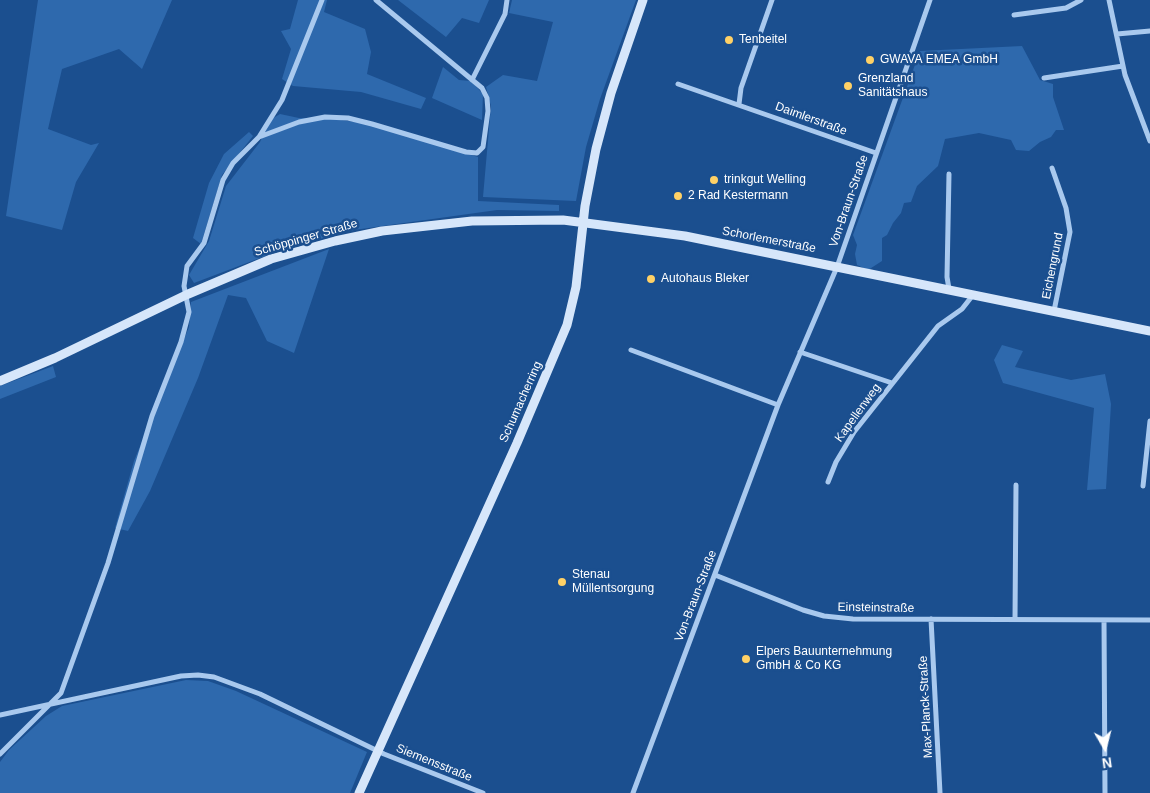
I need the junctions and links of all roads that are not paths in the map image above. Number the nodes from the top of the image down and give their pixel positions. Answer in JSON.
{"nodes":[{"id":1,"x":322,"y":0,"type":"edge"},
{"id":2,"x":376,"y":0,"type":"edge"},
{"id":3,"x":507,"y":0,"type":"edge"},
{"id":4,"x":643,"y":0,"type":"edge"},
{"id":5,"x":772,"y":0,"type":"edge"},
{"id":6,"x":930,"y":0,"type":"edge"},
{"id":7,"x":1081,"y":0,"type":"edge"},
{"id":8,"x":1109,"y":0,"type":"edge"},
{"id":9,"x":1014,"y":14,"type":"dead end"},
{"id":10,"x":1150,"y":31,"type":"edge"},
{"id":11,"x":1117,"y":34,"type":"junction"},
{"id":12,"x":1123,"y":66,"type":"junction"},
{"id":13,"x":1044,"y":78,"type":"dead end"},
{"id":14,"x":472,"y":80,"type":"junction"},
{"id":15,"x":678,"y":84,"type":"dead end"},
{"id":16,"x":740,"y":104,"type":"junction"},
{"id":17,"x":259,"y":137,"type":"junction"},
{"id":18,"x":1150,"y":141,"type":"edge"},
{"id":19,"x":876,"y":153,"type":"junction"},
{"id":20,"x":1052,"y":168,"type":"dead end"},
{"id":21,"x":949,"y":174,"type":"dead end"},
{"id":22,"x":583,"y":221,"type":"junction"},
{"id":23,"x":837,"y":267,"type":"junction"},
{"id":24,"x":949,"y":289,"type":"junction"},
{"id":25,"x":186,"y":294,"type":"junction"},
{"id":26,"x":973,"y":294,"type":"junction"},
{"id":27,"x":1054,"y":311,"type":"junction"},
{"id":28,"x":1150,"y":331,"type":"edge"},
{"id":29,"x":631,"y":350,"type":"dead end"},
{"id":30,"x":800,"y":352,"type":"junction"},
{"id":31,"x":0,"y":381,"type":"edge"},
{"id":32,"x":892,"y":383,"type":"junction"},
{"id":33,"x":778,"y":405,"type":"junction"},
{"id":34,"x":1150,"y":421,"type":"edge"},
{"id":35,"x":828,"y":482,"type":"dead end"},
{"id":36,"x":1016,"y":485,"type":"dead end"},
{"id":37,"x":1143,"y":486,"type":"dead end"},
{"id":38,"x":715,"y":575,"type":"junction"},
{"id":39,"x":931,"y":619,"type":"junction"},
{"id":40,"x":1015,"y":619,"type":"junction"},
{"id":41,"x":1104,"y":620,"type":"junction"},
{"id":42,"x":1150,"y":620,"type":"edge"},
{"id":43,"x":54,"y":702,"type":"junction"},
{"id":44,"x":0,"y":715,"type":"edge"},
{"id":45,"x":378,"y":751,"type":"junction"},
{"id":46,"x":0,"y":754,"type":"edge"},
{"id":47,"x":359,"y":793,"type":"edge"},
{"id":48,"x":483,"y":793,"type":"edge"},
{"id":49,"x":633,"y":793,"type":"edge"},
{"id":50,"x":940,"y":793,"type":"edge"},
{"id":51,"x":1105,"y":793,"type":"edge"}],
"edges":[{"from":1,"to":17,"type":"street"},
{"from":2,"to":14,"type":"street"},
{"from":3,"to":14,"type":"street"},
{"from":4,"to":22,"type":"main road","name":"Schumacherring"},
{"from":5,"to":16,"type":"street"},
{"from":6,"to":19,"type":"street","name":"Von-Braun-Straße"},
{"from":7,"to":9,"type":"street"},
{"from":8,"to":11,"type":"street"},
{"from":10,"to":11,"type":"street"},
{"from":11,"to":12,"type":"street"},
{"from":12,"to":13,"type":"street"},
{"from":12,"to":18,"type":"street"},
{"from":14,"to":17,"type":"street"},
{"from":15,"to":16,"type":"street","name":"Daimlerstraße"},
{"from":16,"to":19,"type":"street","name":"Daimlerstraße"},
{"from":17,"to":25,"type":"street"},
{"from":19,"to":23,"type":"street","name":"Von-Braun-Straße"},
{"from":20,"to":27,"type":"street","name":"Eichengrund"},
{"from":21,"to":24,"type":"street"},
{"from":22,"to":23,"type":"main road","name":"Schorlemerstraße"},
{"from":22,"to":25,"type":"main road","name":"Schöppinger Straße"},
{"from":22,"to":45,"type":"main road","name":"Schumacherring"},
{"from":23,"to":24,"type":"main road","name":"Schorlemerstraße"},
{"from":23,"to":30,"type":"street","name":"Von-Braun-Straße"},
{"from":24,"to":26,"type":"main road","name":"Schorlemerstraße"},
{"from":25,"to":31,"type":"main road","name":"Schöppinger Straße"},
{"from":25,"to":43,"type":"street"},
{"from":26,"to":27,"type":"main road","name":"Schorlemerstraße"},
{"from":26,"to":32,"type":"street","name":"Kapellenweg"},
{"from":27,"to":28,"type":"main road","name":"Schorlemerstraße"},
{"from":29,"to":33,"type":"street"},
{"from":30,"to":32,"type":"street","name":"Kapellenweg"},
{"from":30,"to":33,"type":"street","name":"Von-Braun-Straße"},
{"from":32,"to":35,"type":"street","name":"Kapellenweg"},
{"from":33,"to":38,"type":"street","name":"Von-Braun-Straße"},
{"from":34,"to":37,"type":"street"},
{"from":36,"to":40,"type":"street"},
{"from":38,"to":39,"type":"street","name":"Einsteinstraße"},
{"from":38,"to":49,"type":"street","name":"Von-Braun-Straße"},
{"from":39,"to":40,"type":"street","name":"Einsteinstraße"},
{"from":39,"to":50,"type":"street","name":"Max-Planck-Straße"},
{"from":40,"to":41,"type":"street","name":"Einsteinstraße"},
{"from":41,"to":42,"type":"street","name":"Einsteinstraße"},
{"from":41,"to":51,"type":"street"},
{"from":43,"to":44,"type":"street","name":"Siemensstraße"},
{"from":43,"to":45,"type":"street","name":"Siemensstraße"},
{"from":43,"to":46,"type":"street"},
{"from":45,"to":47,"type":"main road","name":"Schumacherring"},
{"from":45,"to":48,"type":"street","name":"Siemensstraße"}]}
